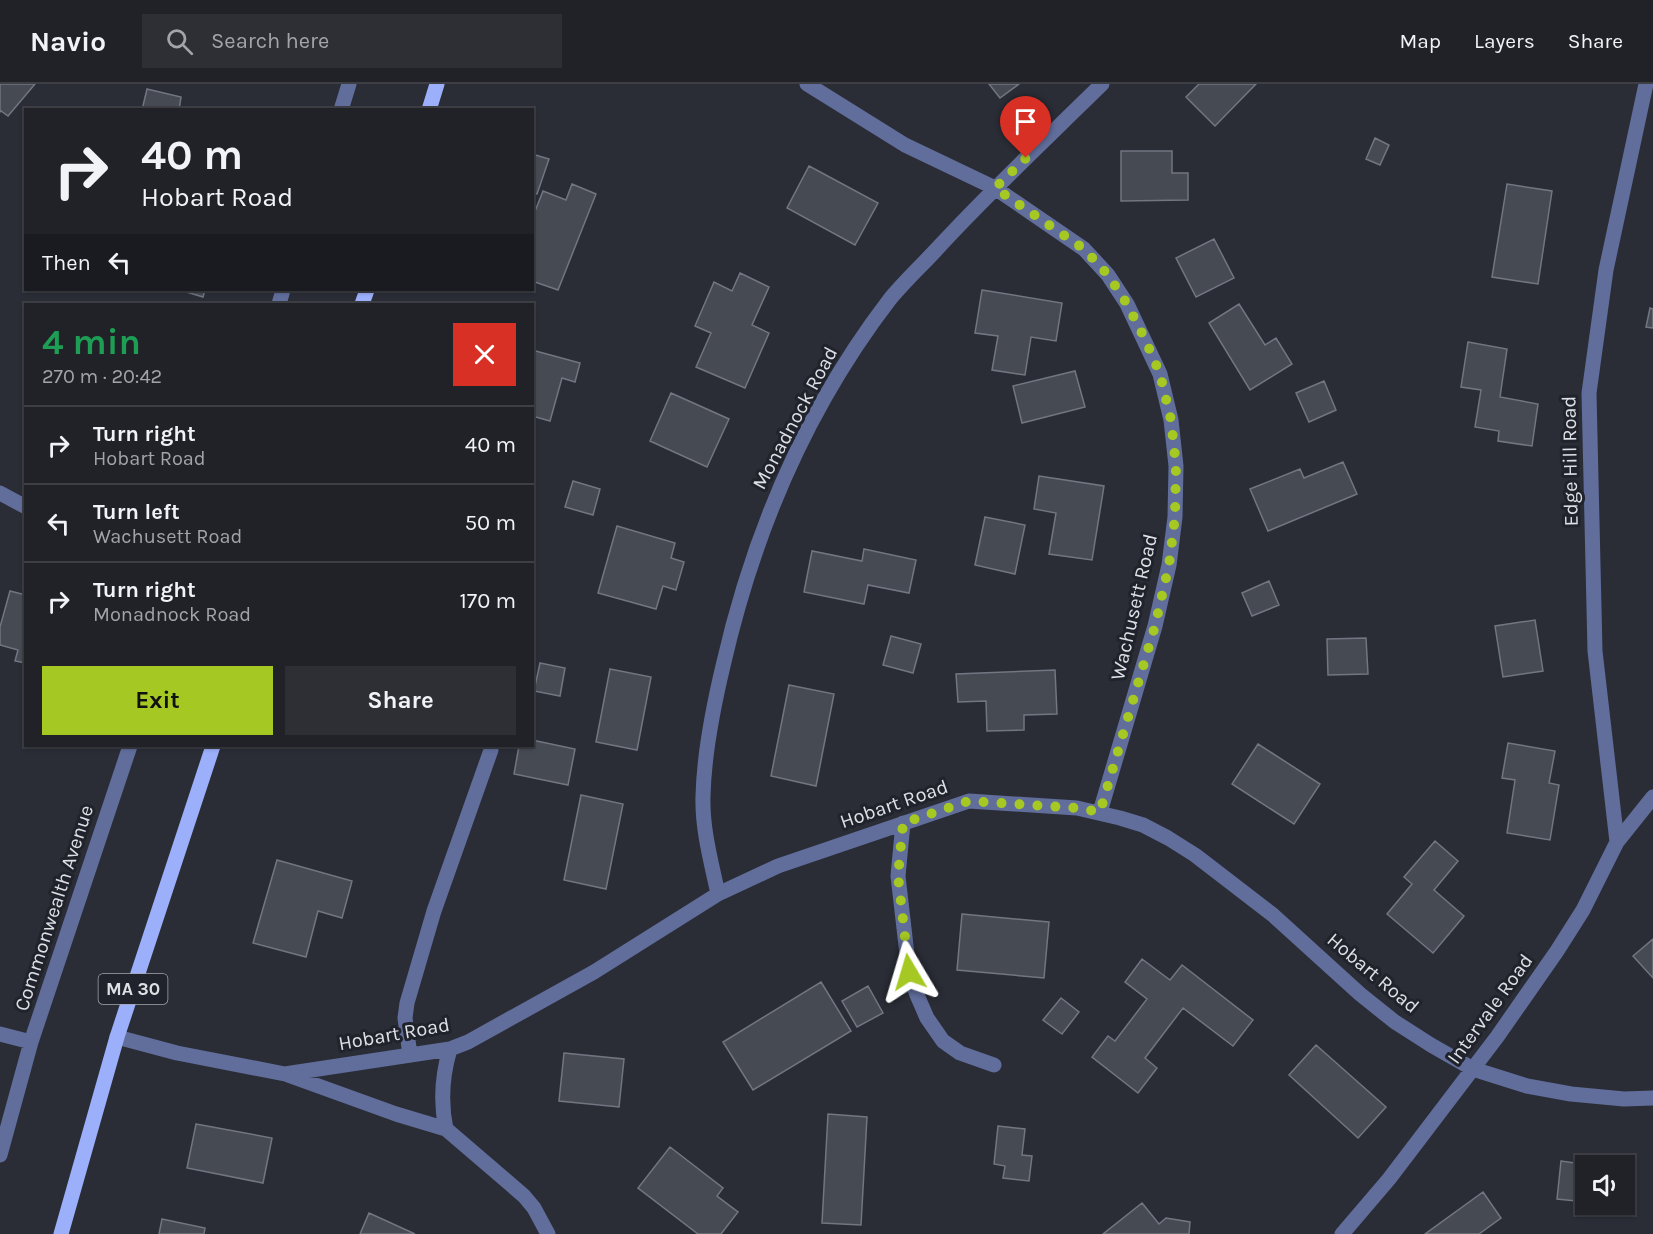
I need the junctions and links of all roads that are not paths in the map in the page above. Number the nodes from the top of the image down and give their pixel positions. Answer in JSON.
{"nodes":[{"id":1,"x":350,"y":84,"type":"edge"},
{"id":2,"x":437,"y":84,"type":"edge"},
{"id":3,"x":807,"y":84,"type":"edge"},
{"id":4,"x":1102,"y":84,"type":"edge"},
{"id":5,"x":1646,"y":84,"type":"edge"},
{"id":6,"x":342,"y":108,"type":"edge"},
{"id":7,"x":430,"y":108,"type":"edge"},
{"id":8,"x":995,"y":188,"type":"junction"},
{"id":9,"x":0,"y":493,"type":"edge"},
{"id":10,"x":24,"y":506,"type":"edge"},
{"id":11,"x":130,"y":747,"type":"edge"},
{"id":12,"x":213,"y":747,"type":"edge"},
{"id":13,"x":491,"y":750,"type":"dead end"},
{"id":14,"x":1653,"y":797,"type":"edge"},
{"id":15,"x":1100,"y":812,"type":"junction"},
{"id":16,"x":903,"y":823,"type":"junction"},
{"id":17,"x":1617,"y":842,"type":"junction"},
{"id":18,"x":718,"y":894,"type":"junction"},
{"id":19,"x":0,"y":1034,"type":"edge"},
{"id":20,"x":117,"y":1037,"type":"junction"},
{"id":21,"x":31,"y":1042,"type":"junction"},
{"id":22,"x":450,"y":1049,"type":"junction"},
{"id":23,"x":410,"y":1055,"type":"junction"},
{"id":24,"x":994,"y":1065,"type":"dead end"},
{"id":25,"x":1473,"y":1069,"type":"junction"},
{"id":26,"x":285,"y":1074,"type":"junction"},
{"id":27,"x":1653,"y":1098,"type":"edge"},
{"id":28,"x":446,"y":1129,"type":"junction"},
{"id":29,"x":0,"y":1155,"type":"edge"},
{"id":30,"x":61,"y":1234,"type":"edge"},
{"id":31,"x":548,"y":1234,"type":"edge"},
{"id":32,"x":1342,"y":1234,"type":"edge"}],
"edges":[{"from":1,"to":6,"type":"street"},
{"from":2,"to":7,"type":"main road"},
{"from":3,"to":8,"type":"street","name":"Wachusett Road"},
{"from":4,"to":8,"type":"street","name":"Monadnock Road"},
{"from":5,"to":17,"type":"street","name":"Edge Hill Road"},
{"from":8,"to":15,"type":"street","name":"Wachusett Road"},
{"from":8,"to":18,"type":"street","name":"Monadnock Road"},
{"from":9,"to":10,"type":"street"},
{"from":11,"to":21,"type":"street","name":"Commonwealth Avenue"},
{"from":12,"to":20,"type":"main road","number":"MA 30"},
{"from":13,"to":23,"type":"street"},
{"from":14,"to":17,"type":"street","name":"Intervale Road"},
{"from":15,"to":16,"type":"street","name":"Hobart Road"},
{"from":15,"to":25,"type":"street","name":"Hobart Road"},
{"from":16,"to":18,"type":"street","name":"Hobart Road"},
{"from":16,"to":24,"type":"street"},
{"from":17,"to":25,"type":"street","name":"Intervale Road"},
{"from":18,"to":22,"type":"street","name":"Hobart Road"},
{"from":19,"to":21,"type":"street"},
{"from":20,"to":26,"type":"street","name":"Hobart Road"},
{"from":20,"to":30,"type":"main road","number":"MA 30"},
{"from":21,"to":29,"type":"street","name":"Commonwealth Avenue"},
{"from":22,"to":23,"type":"street","name":"Hobart Road"},
{"from":22,"to":28,"type":"street"},
{"from":23,"to":26,"type":"street","name":"Hobart Road"},
{"from":25,"to":27,"type":"street","name":"Hobart Road"},
{"from":25,"to":32,"type":"street","name":"Intervale Road"},
{"from":26,"to":28,"type":"street"},
{"from":28,"to":31,"type":"street"}]}
